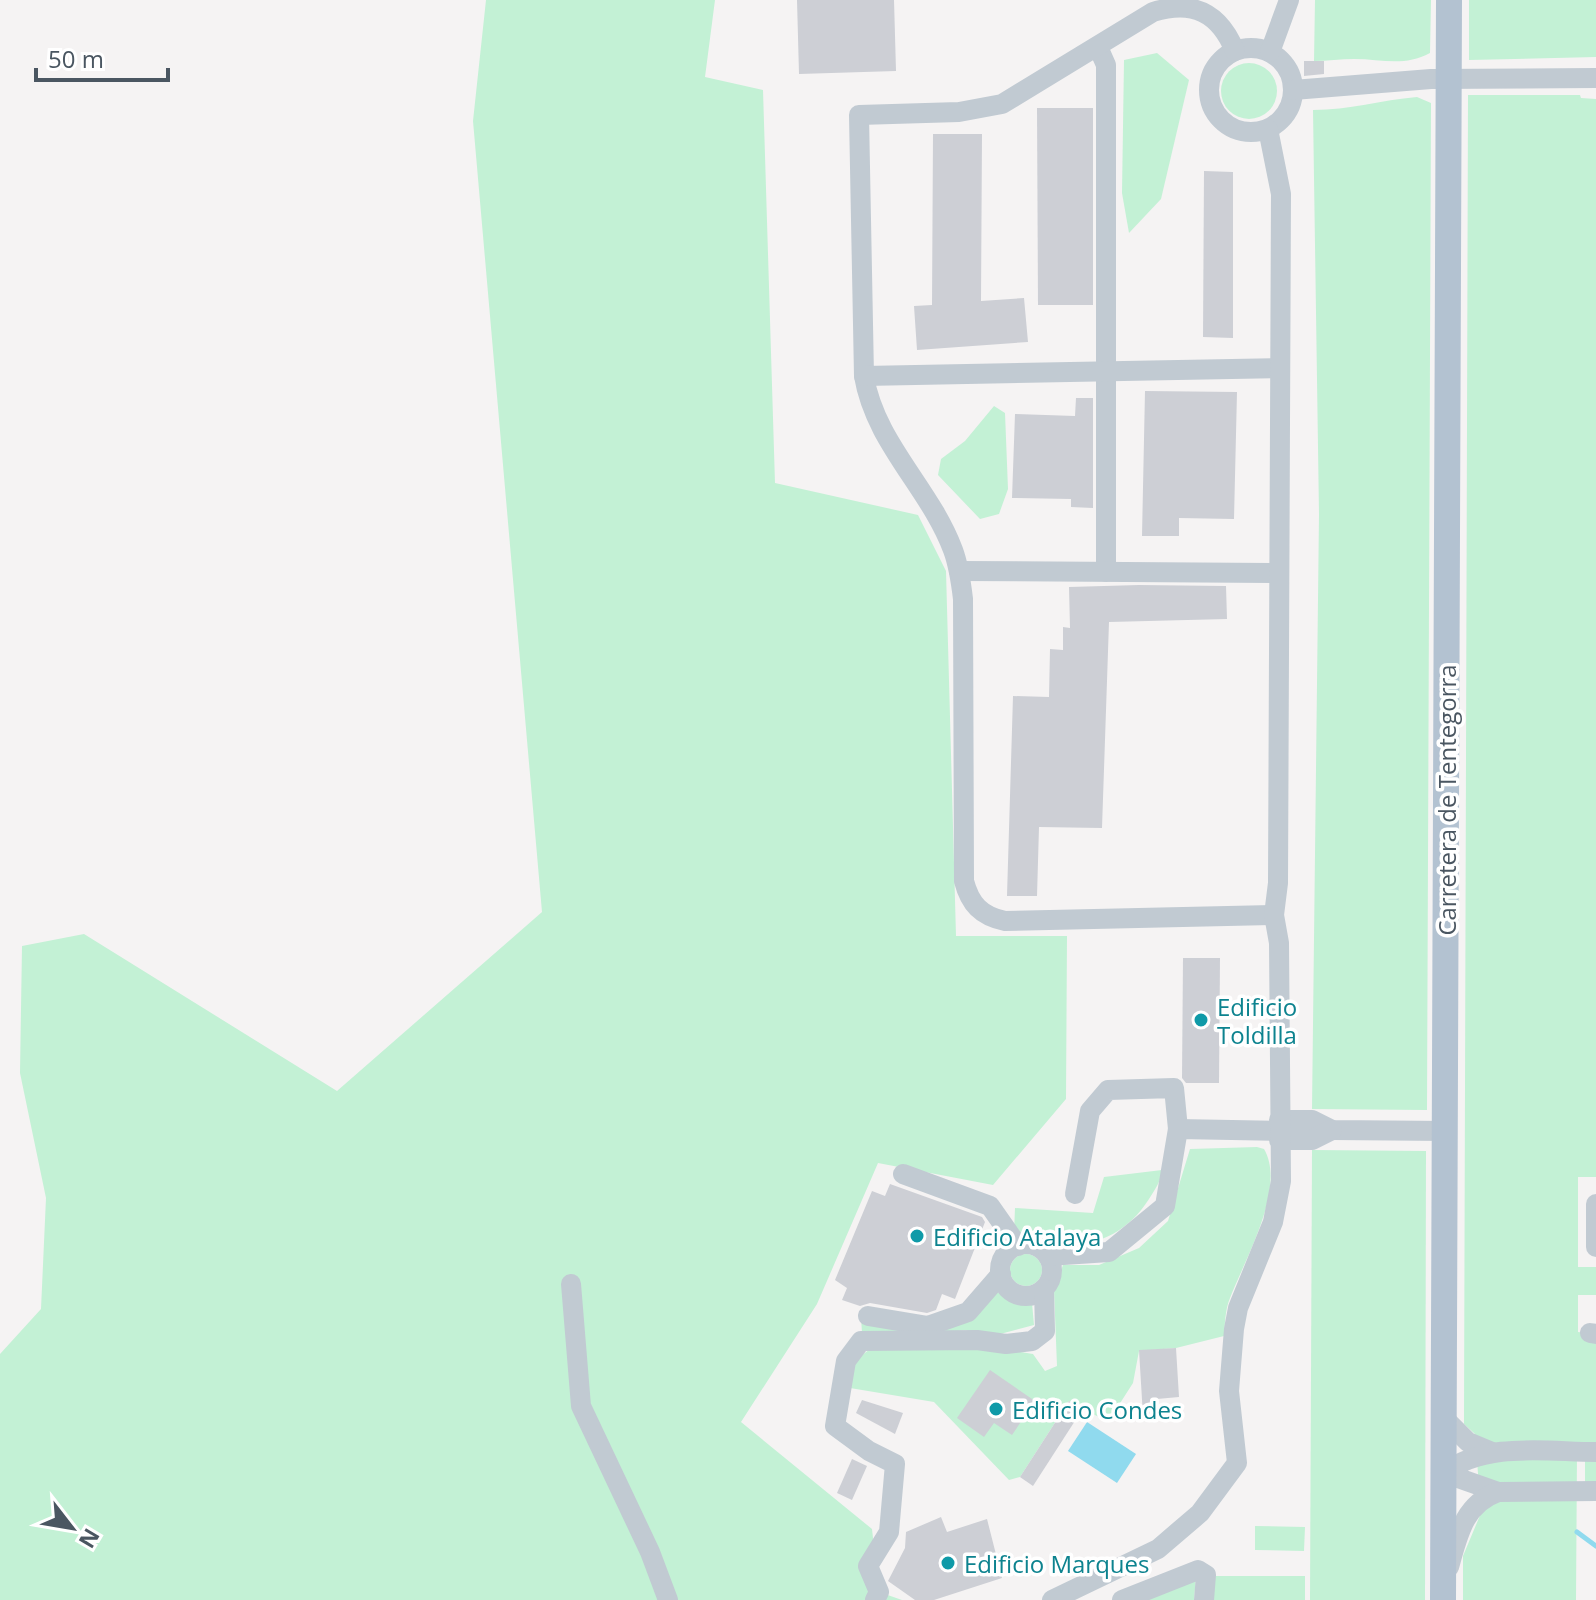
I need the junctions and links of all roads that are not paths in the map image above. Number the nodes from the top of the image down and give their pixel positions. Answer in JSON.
{"nodes":[{"id":1,"x":1289,"y":0,"type":"edge"},
{"id":2,"x":1449,"y":0,"type":"edge"},
{"id":3,"x":1098,"y":47,"type":"junction"},
{"id":4,"x":1235,"y":51,"type":"junction"},
{"id":5,"x":1270,"y":52,"type":"junction"},
{"id":6,"x":1596,"y":78,"type":"edge"},
{"id":7,"x":1449,"y":79,"type":"junction"},
{"id":8,"x":1296,"y":85,"type":"junction"},
{"id":9,"x":1268,"y":129,"type":"junction"},
{"id":10,"x":1280,"y":368,"type":"junction"},
{"id":11,"x":1106,"y":370,"type":"junction"},
{"id":12,"x":864,"y":376,"type":"junction"},
{"id":13,"x":959,"y":571,"type":"junction"},
{"id":14,"x":1106,"y":572,"type":"junction"},
{"id":15,"x":1279,"y":573,"type":"junction"},
{"id":16,"x":1274,"y":915,"type":"junction"},
{"id":17,"x":1178,"y":1129,"type":"junction"},
{"id":18,"x":1279,"y":1130,"type":"junction"},
{"id":19,"x":1445,"y":1131,"type":"junction"},
{"id":20,"x":903,"y":1174,"type":"dead end"},
{"id":21,"x":1075,"y":1194,"type":"dead end"},
{"id":22,"x":1596,"y":1204,"type":"edge"},
{"id":23,"x":1018,"y":1246,"type":"junction"},
{"id":24,"x":1596,"y":1247,"type":"edge"},
{"id":25,"x":1048,"y":1256,"type":"junction"},
{"id":26,"x":1001,"y":1274,"type":"junction"},
{"id":27,"x":571,"y":1284,"type":"dead end"},
{"id":28,"x":1044,"y":1289,"type":"junction"},
{"id":29,"x":868,"y":1316,"type":"dead end"},
{"id":30,"x":1444,"y":1418,"type":"junction"},
{"id":31,"x":1492,"y":1452,"type":"junction"},
{"id":32,"x":1596,"y":1452,"type":"edge"},
{"id":33,"x":1444,"y":1473,"type":"junction"},
{"id":34,"x":1596,"y":1491,"type":"edge"},
{"id":35,"x":1498,"y":1492,"type":"junction"},
{"id":36,"x":1443,"y":1593,"type":"edge"},
{"id":37,"x":668,"y":1600,"type":"edge"},
{"id":38,"x":875,"y":1600,"type":"edge"},
{"id":39,"x":1052,"y":1600,"type":"edge"},
{"id":40,"x":1122,"y":1600,"type":"edge"},
{"id":41,"x":1204,"y":1600,"type":"edge"}],
"edges":[{"from":1,"to":5,"type":"street"},
{"from":2,"to":7,"type":"main road","name":"Carretera de Tentegorra"},
{"from":3,"to":4,"type":"street"},
{"from":3,"to":11,"type":"street"},
{"from":3,"to":12,"type":"street"},
{"from":4,"to":5,"type":"street"},
{"from":4,"to":9,"type":"street"},
{"from":5,"to":8,"type":"street"},
{"from":6,"to":7,"type":"street"},
{"from":7,"to":8,"type":"street"},
{"from":7,"to":19,"type":"main road","name":"Carretera de Tentegorra"},
{"from":8,"to":9,"type":"street"},
{"from":9,"to":10,"type":"street"},
{"from":10,"to":11,"type":"street"},
{"from":10,"to":15,"type":"street"},
{"from":11,"to":12,"type":"street"},
{"from":11,"to":14,"type":"street"},
{"from":12,"to":13,"type":"street"},
{"from":13,"to":14,"type":"street"},
{"from":13,"to":16,"type":"street"},
{"from":14,"to":15,"type":"street"},
{"from":15,"to":16,"type":"street"},
{"from":16,"to":18,"type":"street"},
{"from":17,"to":18,"type":"street"},
{"from":17,"to":21,"type":"street"},
{"from":17,"to":25,"type":"street"},
{"from":18,"to":19,"type":"street"},
{"from":18,"to":39,"type":"street"},
{"from":19,"to":30,"type":"main road","name":"Carretera de Tentegorra"},
{"from":20,"to":23,"type":"street"},
{"from":22,"to":24,"type":"street"},
{"from":23,"to":25,"type":"street"},
{"from":23,"to":26,"type":"street"},
{"from":25,"to":28,"type":"street"},
{"from":26,"to":28,"type":"street"},
{"from":26,"to":29,"type":"street"},
{"from":27,"to":37,"type":"street"},
{"from":28,"to":38,"type":"street"},
{"from":30,"to":31,"type":"street"},
{"from":30,"to":33,"type":"main road","name":"Carretera de Tentegorra"},
{"from":31,"to":32,"type":"street"},
{"from":31,"to":33,"type":"street"},
{"from":33,"to":35,"type":"street"},
{"from":33,"to":36,"type":"main road","name":"Carretera de Tentegorra"},
{"from":34,"to":35,"type":"street"},
{"from":35,"to":36,"type":"street"},
{"from":40,"to":41,"type":"street"}]}
